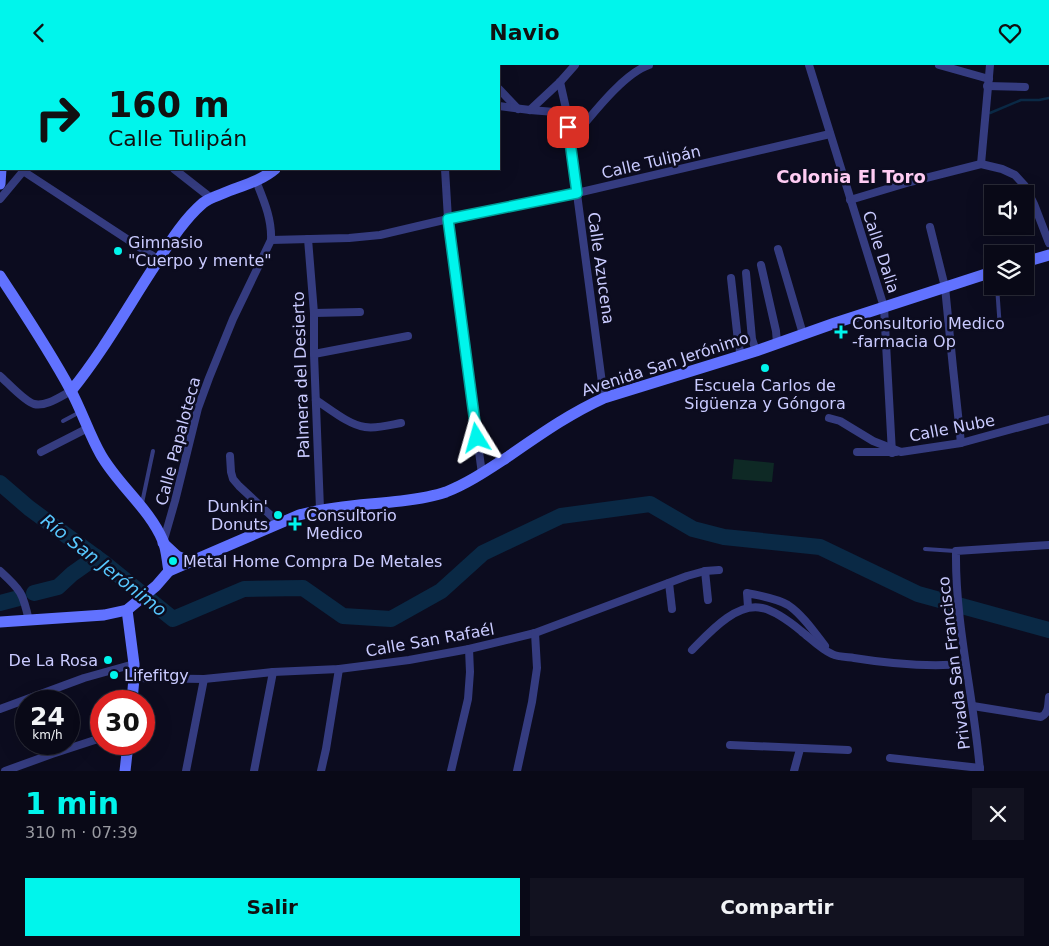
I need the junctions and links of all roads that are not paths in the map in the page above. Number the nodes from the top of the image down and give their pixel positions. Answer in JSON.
{"nodes":[{"id":1,"x":575,"y":65,"type":"edge"},
{"id":2,"x":649,"y":65,"type":"edge"},
{"id":3,"x":809,"y":65,"type":"edge"},
{"id":4,"x":940,"y":65,"type":"edge"},
{"id":5,"x":990,"y":65,"type":"edge"},
{"id":6,"x":560,"y":82,"type":"junction"},
{"id":7,"x":988,"y":82,"type":"junction"},
{"id":8,"x":1025,"y":87,"type":"dead end"},
{"id":9,"x":500,"y":90,"type":"edge"},
{"id":10,"x":500,"y":107,"type":"edge"},
{"id":11,"x":518,"y":109,"type":"junction"},
{"id":12,"x":530,"y":110,"type":"junction"},
{"id":13,"x":567,"y":113,"type":"junction"},
{"id":14,"x":830,"y":134,"type":"junction"},
{"id":15,"x":570,"y":141,"type":"junction"},
{"id":16,"x":981,"y":164,"type":"junction"},
{"id":17,"x":1,"y":170,"type":"edge"},
{"id":18,"x":24,"y":170,"type":"edge"},
{"id":19,"x":175,"y":170,"type":"edge"},
{"id":20,"x":274,"y":170,"type":"edge"},
{"id":21,"x":445,"y":170,"type":"edge"},
{"id":22,"x":256,"y":181,"type":"junction"},
{"id":23,"x":0,"y":184,"type":"edge"},
{"id":24,"x":577,"y":193,"type":"junction"},
{"id":25,"x":211,"y":198,"type":"junction"},
{"id":26,"x":0,"y":199,"type":"edge"},
{"id":27,"x":850,"y":200,"type":"junction"},
{"id":28,"x":448,"y":219,"type":"junction"},
{"id":29,"x":930,"y":227,"type":"dead end"},
{"id":30,"x":308,"y":239,"type":"junction"},
{"id":31,"x":271,"y":240,"type":"junction"},
{"id":32,"x":1049,"y":243,"type":"edge"},
{"id":33,"x":778,"y":249,"type":"dead end"},
{"id":34,"x":1049,"y":255,"type":"edge"},
{"id":35,"x":1034,"y":259,"type":"edge"},
{"id":36,"x":158,"y":260,"type":"junction"},
{"id":37,"x":760,"y":265,"type":"dead end"},
{"id":38,"x":746,"y":273,"type":"dead end"},
{"id":39,"x":984,"y":275,"type":"edge"},
{"id":40,"x":0,"y":276,"type":"edge"},
{"id":41,"x":731,"y":278,"type":"dead end"},
{"id":42,"x":945,"y":287,"type":"junction"},
{"id":43,"x":998,"y":295,"type":"edge"},
{"id":44,"x":884,"y":307,"type":"junction"},
{"id":45,"x":360,"y":312,"type":"dead end"},
{"id":46,"x":314,"y":313,"type":"junction"},
{"id":47,"x":1000,"y":329,"type":"dead end"},
{"id":48,"x":803,"y":334,"type":"junction"},
{"id":49,"x":408,"y":336,"type":"dead end"},
{"id":50,"x":777,"y":343,"type":"junction"},
{"id":51,"x":756,"y":351,"type":"junction"},
{"id":52,"x":314,"y":353,"type":"junction"},
{"id":53,"x":741,"y":355,"type":"junction"},
{"id":54,"x":0,"y":376,"type":"edge"},
{"id":55,"x":71,"y":391,"type":"junction"},
{"id":56,"x":604,"y":398,"type":"junction"},
{"id":57,"x":316,"y":400,"type":"junction"},
{"id":58,"x":80,"y":412,"type":"junction"},
{"id":59,"x":829,"y":418,"type":"dead end"},
{"id":60,"x":1049,"y":419,"type":"edge"},
{"id":61,"x":63,"y":421,"type":"dead end"},
{"id":62,"x":401,"y":423,"type":"dead end"},
{"id":63,"x":88,"y":429,"type":"junction"},
{"id":64,"x":962,"y":443,"type":"junction"},
{"id":65,"x":153,"y":451,"type":"dead end"},
{"id":66,"x":895,"y":451,"type":"junction"},
{"id":67,"x":41,"y":452,"type":"dead end"},
{"id":68,"x":857,"y":452,"type":"dead end"},
{"id":69,"x":230,"y":456,"type":"dead end"},
{"id":70,"x":482,"y":474,"type":"junction"},
{"id":71,"x":141,"y":507,"type":"junction"},
{"id":72,"x":320,"y":509,"type":"junction"},
{"id":73,"x":279,"y":523,"type":"junction"},
{"id":74,"x":164,"y":543,"type":"junction"},
{"id":75,"x":1049,"y":545,"type":"edge"},
{"id":76,"x":925,"y":549,"type":"dead end"},
{"id":77,"x":956,"y":551,"type":"junction"},
{"id":78,"x":189,"y":561,"type":"junction"},
{"id":79,"x":719,"y":570,"type":"dead end"},
{"id":80,"x":0,"y":571,"type":"edge"},
{"id":81,"x":168,"y":571,"type":"junction"},
{"id":82,"x":705,"y":571,"type":"junction"},
{"id":83,"x":669,"y":583,"type":"junction"},
{"id":84,"x":708,"y":600,"type":"dead end"},
{"id":85,"x":748,"y":607,"type":"junction"},
{"id":86,"x":131,"y":608,"type":"junction"},
{"id":87,"x":672,"y":609,"type":"dead end"},
{"id":88,"x":30,"y":621,"type":"junction"},
{"id":89,"x":0,"y":622,"type":"edge"},
{"id":90,"x":535,"y":633,"type":"junction"},
{"id":91,"x":469,"y":649,"type":"junction"},
{"id":92,"x":692,"y":650,"type":"dead end"},
{"id":93,"x":832,"y":655,"type":"junction"},
{"id":94,"x":134,"y":664,"type":"junction"},
{"id":95,"x":965,"y":664,"type":"junction"},
{"id":96,"x":339,"y":669,"type":"junction"},
{"id":97,"x":273,"y":672,"type":"junction"},
{"id":98,"x":134,"y":678,"type":"junction"},
{"id":99,"x":204,"y":679,"type":"junction"},
{"id":100,"x":133,"y":690,"type":"edge"},
{"id":101,"x":1049,"y":697,"type":"edge"},
{"id":102,"x":973,"y":706,"type":"junction"},
{"id":103,"x":0,"y":709,"type":"edge"},
{"id":104,"x":90,"y":742,"type":"edge"},
{"id":105,"x":730,"y":745,"type":"dead end"},
{"id":106,"x":800,"y":749,"type":"junction"},
{"id":107,"x":848,"y":750,"type":"dead end"},
{"id":108,"x":127,"y":755,"type":"edge"},
{"id":109,"x":890,"y":758,"type":"dead end"},
{"id":110,"x":980,"y":769,"type":"edge"},
{"id":111,"x":4,"y":771,"type":"edge"},
{"id":112,"x":125,"y":771,"type":"edge"},
{"id":113,"x":186,"y":771,"type":"edge"},
{"id":114,"x":254,"y":771,"type":"edge"},
{"id":115,"x":321,"y":771,"type":"edge"},
{"id":116,"x":451,"y":771,"type":"edge"},
{"id":117,"x":517,"y":771,"type":"edge"},
{"id":118,"x":794,"y":771,"type":"edge"}],
"edges":[{"from":1,"to":6,"type":"street"},
{"from":2,"to":15,"type":"street"},
{"from":3,"to":14,"type":"street","name":"Calle Dalia"},
{"from":4,"to":7,"type":"street"},
{"from":5,"to":7,"type":"street"},
{"from":6,"to":12,"type":"street"},
{"from":6,"to":13,"type":"street","name":"Calle Azucena"},
{"from":7,"to":8,"type":"street"},
{"from":7,"to":16,"type":"street"},
{"from":9,"to":11,"type":"street"},
{"from":10,"to":11,"type":"street"},
{"from":11,"to":12,"type":"street"},
{"from":12,"to":13,"type":"street"},
{"from":13,"to":15,"type":"street","name":"Calle Azucena"},
{"from":14,"to":24,"type":"street","name":"Calle Tulipán"},
{"from":14,"to":27,"type":"street","name":"Calle Dalia"},
{"from":15,"to":24,"type":"street","name":"Calle Azucena"},
{"from":16,"to":27,"type":"street"},
{"from":16,"to":32,"type":"street"},
{"from":17,"to":23,"type":"main road"},
{"from":18,"to":26,"type":"street"},
{"from":18,"to":36,"type":"street"},
{"from":19,"to":25,"type":"street"},
{"from":20,"to":22,"type":"main road"},
{"from":21,"to":28,"type":"street"},
{"from":22,"to":25,"type":"main road"},
{"from":22,"to":31,"type":"street"},
{"from":24,"to":28,"type":"street","name":"Calle Tulipán"},
{"from":24,"to":56,"type":"street","name":"Calle Azucena"},
{"from":25,"to":36,"type":"main road"},
{"from":27,"to":44,"type":"street","name":"Calle Dalia"},
{"from":28,"to":30,"type":"street","name":"Calle Tulipán"},
{"from":28,"to":70,"type":"street"},
{"from":29,"to":42,"type":"street"},
{"from":30,"to":31,"type":"street","name":"Calle Tulipán"},
{"from":30,"to":46,"type":"street","name":"Palmera del Desierto"},
{"from":31,"to":74,"type":"street","name":"Calle Papaloteca"},
{"from":33,"to":48,"type":"street"},
{"from":34,"to":35,"type":"main road"},
{"from":36,"to":55,"type":"main road"},
{"from":37,"to":50,"type":"street"},
{"from":38,"to":51,"type":"street"},
{"from":39,"to":42,"type":"main road","name":"Avenida San Jerónimo"},
{"from":40,"to":55,"type":"main road"},
{"from":41,"to":53,"type":"street"},
{"from":42,"to":44,"type":"main road","name":"Avenida San Jerónimo"},
{"from":42,"to":64,"type":"street"},
{"from":43,"to":47,"type":"lane"},
{"from":44,"to":48,"type":"main road","name":"Avenida San Jerónimo"},
{"from":44,"to":66,"type":"street","name":"Calle Dalia"},
{"from":45,"to":46,"type":"street"},
{"from":46,"to":52,"type":"street","name":"Palmera del Desierto"},
{"from":48,"to":50,"type":"main road","name":"Avenida San Jerónimo"},
{"from":49,"to":52,"type":"street"},
{"from":50,"to":51,"type":"main road","name":"Avenida San Jerónimo"},
{"from":51,"to":53,"type":"main road","name":"Avenida San Jerónimo"},
{"from":52,"to":57,"type":"street","name":"Palmera del Desierto"},
{"from":53,"to":56,"type":"main road","name":"Avenida San Jerónimo"},
{"from":54,"to":55,"type":"street"},
{"from":55,"to":58,"type":"main road"},
{"from":56,"to":70,"type":"main road","name":"Avenida San Jerónimo"},
{"from":57,"to":62,"type":"street"},
{"from":57,"to":72,"type":"street","name":"Palmera del Desierto"},
{"from":58,"to":61,"type":"lane"},
{"from":58,"to":63,"type":"main road"},
{"from":59,"to":66,"type":"street","name":"Calle Nube"},
{"from":60,"to":64,"type":"street","name":"Calle Nube"},
{"from":63,"to":67,"type":"street"},
{"from":63,"to":71,"type":"main road"},
{"from":64,"to":66,"type":"street","name":"Calle Nube"},
{"from":65,"to":71,"type":"lane"},
{"from":66,"to":68,"type":"street"},
{"from":69,"to":73,"type":"street"},
{"from":70,"to":72,"type":"main road","name":"Avenida San Jerónimo"},
{"from":71,"to":74,"type":"main road"},
{"from":72,"to":73,"type":"main road","name":"Avenida San Jerónimo"},
{"from":73,"to":78,"type":"main road","name":"Avenida San Jerónimo"},
{"from":74,"to":78,"type":"main road"},
{"from":74,"to":81,"type":"main road"},
{"from":75,"to":77,"type":"street"},
{"from":76,"to":77,"type":"lane"},
{"from":77,"to":95,"type":"street","name":"Privada San Francisco"},
{"from":78,"to":81,"type":"main road","name":"Avenida San Jerónimo"},
{"from":79,"to":82,"type":"street","name":"Calle San Rafaél"},
{"from":80,"to":88,"type":"street"},
{"from":81,"to":86,"type":"main road","name":"Avenida San Jerónimo"},
{"from":82,"to":83,"type":"street","name":"Calle San Rafaél"},
{"from":82,"to":84,"type":"street"},
{"from":83,"to":87,"type":"street"},
{"from":83,"to":90,"type":"street","name":"Calle San Rafaél"},
{"from":85,"to":92,"type":"street"},
{"from":85,"to":93,"type":"street"},
{"from":85,"to":93,"type":"street"},
{"from":86,"to":88,"type":"main road"},
{"from":86,"to":94,"type":"main road"},
{"from":88,"to":89,"type":"main road"},
{"from":90,"to":91,"type":"street","name":"Calle San Rafaél"},
{"from":90,"to":117,"type":"street"},
{"from":91,"to":96,"type":"street","name":"Calle San Rafaél"},
{"from":91,"to":116,"type":"street"},
{"from":93,"to":95,"type":"street"},
{"from":94,"to":98,"type":"main road"},
{"from":94,"to":103,"type":"street"},
{"from":95,"to":102,"type":"street","name":"Privada San Francisco"},
{"from":96,"to":97,"type":"street","name":"Calle San Rafaél"},
{"from":96,"to":115,"type":"street"},
{"from":97,"to":99,"type":"street","name":"Calle San Rafaél"},
{"from":97,"to":114,"type":"street"},
{"from":98,"to":99,"type":"street","name":"Calle San Rafaél"},
{"from":98,"to":100,"type":"main road"},
{"from":99,"to":113,"type":"street"},
{"from":101,"to":102,"type":"street"},
{"from":102,"to":110,"type":"street","name":"Privada San Francisco"},
{"from":104,"to":111,"type":"street"},
{"from":105,"to":106,"type":"street"},
{"from":106,"to":107,"type":"street"},
{"from":106,"to":118,"type":"street"},
{"from":108,"to":112,"type":"main road"},
{"from":109,"to":110,"type":"street"}]}
